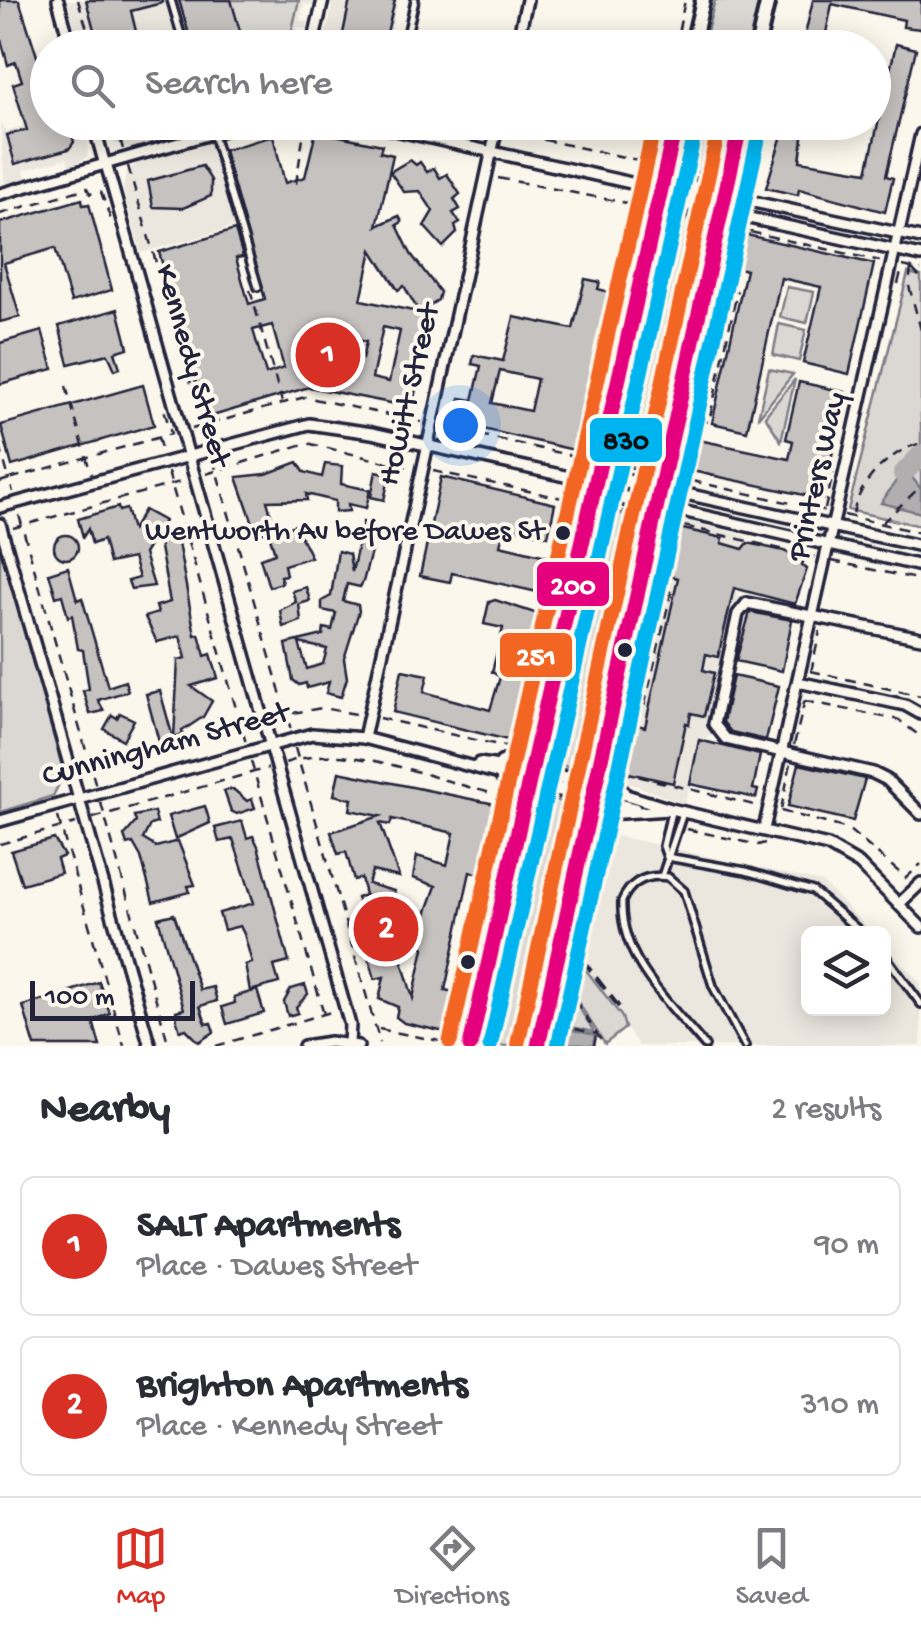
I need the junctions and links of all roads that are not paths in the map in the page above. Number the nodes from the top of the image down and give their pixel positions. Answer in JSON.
{"nodes":[{"id":1,"x":58,"y":0,"type":"edge"},
{"id":2,"x":171,"y":0,"type":"edge"},
{"id":3,"x":323,"y":0,"type":"edge"},
{"id":4,"x":415,"y":0,"type":"edge"},
{"id":5,"x":527,"y":0,"type":"edge"},
{"id":6,"x":702,"y":0,"type":"edge"},
{"id":7,"x":768,"y":0,"type":"edge"},
{"id":8,"x":66,"y":30,"type":"edge"},
{"id":9,"x":180,"y":30,"type":"edge"},
{"id":10,"x":316,"y":30,"type":"edge"},
{"id":11,"x":408,"y":30,"type":"edge"},
{"id":12,"x":520,"y":30,"type":"edge"},
{"id":13,"x":696,"y":30,"type":"edge"},
{"id":14,"x":761,"y":30,"type":"edge"},
{"id":15,"x":921,"y":134,"type":"edge"},
{"id":16,"x":97,"y":140,"type":"edge"},
{"id":17,"x":191,"y":140,"type":"edge"},
{"id":18,"x":213,"y":140,"type":"edge"},
{"id":19,"x":443,"y":140,"type":"edge"},
{"id":20,"x":494,"y":140,"type":"edge"},
{"id":21,"x":672,"y":140,"type":"edge"},
{"id":22,"x":737,"y":140,"type":"joint"},
{"id":23,"x":755,"y":140,"type":"edge"},
{"id":24,"x":491,"y":152,"type":"junction"},
{"id":25,"x":733,"y":161,"type":"junction"},
{"id":26,"x":105,"y":165,"type":"junction"},
{"id":27,"x":699,"y":188,"type":"junction"},
{"id":28,"x":728,"y":189,"type":"junction"},
{"id":29,"x":662,"y":190,"type":"junction"},
{"id":30,"x":0,"y":194,"type":"edge"},
{"id":31,"x":684,"y":202,"type":"junction"},
{"id":32,"x":770,"y":206,"type":"junction"},
{"id":33,"x":721,"y":218,"type":"junction"},
{"id":34,"x":767,"y":222,"type":"junction"},
{"id":35,"x":899,"y":235,"type":"junction"},
{"id":36,"x":921,"y":238,"type":"edge"},
{"id":37,"x":895,"y":250,"type":"junction"},
{"id":38,"x":921,"y":256,"type":"edge"},
{"id":39,"x":644,"y":262,"type":"junction"},
{"id":40,"x":258,"y":286,"type":"dead end"},
{"id":41,"x":426,"y":445,"type":"junction"},
{"id":42,"x":190,"y":453,"type":"junction"},
{"id":43,"x":660,"y":481,"type":"junction"},
{"id":44,"x":596,"y":483,"type":"junction"},
{"id":45,"x":705,"y":498,"type":"junction"},
{"id":46,"x":0,"y":507,"type":"edge"},
{"id":47,"x":654,"y":512,"type":"junction"},
{"id":48,"x":701,"y":516,"type":"junction"},
{"id":49,"x":833,"y":525,"type":"junction"},
{"id":50,"x":1,"y":528,"type":"edge"},
{"id":51,"x":829,"y":546,"type":"junction"},
{"id":52,"x":921,"y":546,"type":"edge"},
{"id":53,"x":921,"y":566,"type":"edge"},
{"id":54,"x":641,"y":567,"type":"junction"},
{"id":55,"x":813,"y":615,"type":"junction"},
{"id":56,"x":921,"y":638,"type":"edge"},
{"id":57,"x":798,"y":682,"type":"junction"},
{"id":58,"x":921,"y":714,"type":"edge"},
{"id":59,"x":606,"y":725,"type":"junction"},
{"id":60,"x":540,"y":734,"type":"junction"},
{"id":61,"x":364,"y":738,"type":"junction"},
{"id":62,"x":273,"y":742,"type":"junction"},
{"id":63,"x":782,"y":752,"type":"junction"},
{"id":64,"x":599,"y":758,"type":"junction"},
{"id":65,"x":466,"y":762,"type":"junction"},
{"id":66,"x":488,"y":764,"type":"junction"},
{"id":67,"x":498,"y":773,"type":"junction"},
{"id":68,"x":531,"y":776,"type":"junction"},
{"id":69,"x":591,"y":791,"type":"junction"},
{"id":70,"x":625,"y":793,"type":"junction"},
{"id":71,"x":79,"y":798,"type":"junction"},
{"id":72,"x":642,"y":810,"type":"junction"},
{"id":73,"x":672,"y":810,"type":"junction"},
{"id":74,"x":683,"y":812,"type":"junction"},
{"id":75,"x":921,"y":814,"type":"edge"},
{"id":76,"x":522,"y":816,"type":"junction"},
{"id":77,"x":0,"y":821,"type":"edge"},
{"id":78,"x":584,"y":824,"type":"junction"},
{"id":79,"x":764,"y":829,"type":"junction"},
{"id":80,"x":667,"y":857,"type":"junction"},
{"id":81,"x":662,"y":876,"type":"junction"},
{"id":82,"x":921,"y":883,"type":"edge"},
{"id":83,"x":899,"y":904,"type":"junction"},
{"id":84,"x":854,"y":926,"type":"edge"},
{"id":85,"x":921,"y":927,"type":"edge"},
{"id":86,"x":891,"y":963,"type":"edge"},
{"id":87,"x":921,"y":1004,"type":"edge"},
{"id":88,"x":354,"y":1045,"type":"edge"},
{"id":89,"x":150,"y":1046,"type":"edge"},
{"id":90,"x":304,"y":1046,"type":"edge"},
{"id":91,"x":470,"y":1046,"type":"edge"},
{"id":92,"x":538,"y":1046,"type":"edge"},
{"id":93,"x":705,"y":1046,"type":"edge"},
{"id":94,"x":745,"y":1046,"type":"edge"}],
"edges":[{"from":1,"to":8,"type":"street"},
{"from":2,"to":9,"type":"lane"},
{"from":3,"to":10,"type":"street"},
{"from":4,"to":11,"type":"lane"},
{"from":5,"to":12,"type":"street"},
{"from":6,"to":13,"type":"main road"},
{"from":7,"to":14,"type":"main road"},
{"from":15,"to":35,"type":"street","name":"Printers Way"},
{"from":16,"to":26,"type":"street","name":"Kennedy Street"},
{"from":17,"to":26,"type":"street"},
{"from":18,"to":40,"type":"lane"},
{"from":19,"to":24,"type":"street"},
{"from":20,"to":24,"type":"street","name":"Howitt Street"},
{"from":21,"to":29,"type":"main road"},
{"from":22,"to":25,"type":"main road"},
{"from":22,"to":27,"type":"main road"},
{"from":23,"to":25,"type":"lane"},
{"from":24,"to":29,"type":"street"},
{"from":24,"to":41,"type":"street","name":"Howitt Street"},
{"from":25,"to":28,"type":"main road"},
{"from":26,"to":30,"type":"street"},
{"from":26,"to":42,"type":"street","name":"Kennedy Street"},
{"from":27,"to":28,"type":"main road"},
{"from":27,"to":29,"type":"main road"},
{"from":27,"to":31,"type":"main road"},
{"from":28,"to":32,"type":"street"},
{"from":28,"to":33,"type":"main road"},
{"from":29,"to":31,"type":"main road"},
{"from":29,"to":39,"type":"main road"},
{"from":31,"to":33,"type":"main road"},
{"from":31,"to":39,"type":"main road"},
{"from":32,"to":34,"type":"street"},
{"from":32,"to":35,"type":"street"},
{"from":33,"to":34,"type":"street"},
{"from":33,"to":43,"type":"main road"},
{"from":34,"to":37,"type":"street"},
{"from":35,"to":36,"type":"street"},
{"from":35,"to":37,"type":"street","name":"Printers Way"},
{"from":37,"to":38,"type":"street"},
{"from":37,"to":49,"type":"street","name":"Printers Way"},
{"from":39,"to":44,"type":"main road"},
{"from":41,"to":42,"type":"street"},
{"from":41,"to":44,"type":"street"},
{"from":41,"to":61,"type":"street","name":"Howitt Street"},
{"from":42,"to":46,"type":"street"},
{"from":42,"to":62,"type":"street","name":"Kennedy Street"},
{"from":43,"to":44,"type":"main road"},
{"from":43,"to":45,"type":"street"},
{"from":43,"to":47,"type":"main road"},
{"from":44,"to":47,"type":"main road"},
{"from":44,"to":60,"type":"main road"},
{"from":45,"to":48,"type":"street"},
{"from":45,"to":49,"type":"street"},
{"from":47,"to":48,"type":"street"},
{"from":47,"to":54,"type":"main road"},
{"from":48,"to":51,"type":"street"},
{"from":49,"to":51,"type":"street","name":"Printers Way"},
{"from":49,"to":52,"type":"street"},
{"from":50,"to":71,"type":"street"},
{"from":51,"to":53,"type":"street"},
{"from":51,"to":55,"type":"street","name":"Printers Way"},
{"from":54,"to":59,"type":"main road"},
{"from":54,"to":59,"type":"lane"},
{"from":55,"to":56,"type":"street"},
{"from":55,"to":57,"type":"street","name":"Printers Way"},
{"from":55,"to":63,"type":"street"},
{"from":57,"to":58,"type":"street"},
{"from":57,"to":63,"type":"street","name":"Printers Way"},
{"from":59,"to":64,"type":"main road"},
{"from":60,"to":66,"type":"street"},
{"from":60,"to":68,"type":"main road"},
{"from":61,"to":62,"type":"street","name":"Cunningham Street"},
{"from":61,"to":65,"type":"street","name":"Cunningham Street"},
{"from":62,"to":71,"type":"street","name":"Cunningham Street"},
{"from":62,"to":88,"type":"street","name":"Kennedy Street"},
{"from":63,"to":75,"type":"street"},
{"from":63,"to":79,"type":"street","name":"Printers Way"},
{"from":64,"to":69,"type":"main road"},
{"from":64,"to":70,"type":"street"},
{"from":65,"to":66,"type":"street","name":"Cunningham Street"},
{"from":65,"to":67,"type":"street","name":"Cunningham Street"},
{"from":66,"to":68,"type":"street","name":"Cunningham Street"},
{"from":67,"to":68,"type":"street","name":"Cunningham Street"},
{"from":67,"to":76,"type":"street"},
{"from":68,"to":69,"type":"main road","name":"Cunningham Street"},
{"from":68,"to":76,"type":"main road"},
{"from":69,"to":70,"type":"street","name":"Cunningham Street"},
{"from":69,"to":72,"type":"street","name":"Cunningham Street"},
{"from":69,"to":78,"type":"main road"},
{"from":70,"to":73,"type":"street","name":"Cunningham Street"},
{"from":71,"to":77,"type":"street","name":"Cunningham Street"},
{"from":71,"to":89,"type":"street"},
{"from":72,"to":73,"type":"street","name":"Cunningham Street"},
{"from":72,"to":78,"type":"street","name":"Cunningham Street"},
{"from":73,"to":74,"type":"street","name":"Cunningham Street"},
{"from":73,"to":80,"type":"lane"},
{"from":74,"to":79,"type":"street","name":"Cunningham Street"},
{"from":74,"to":80,"type":"lane"},
{"from":76,"to":91,"type":"main road"},
{"from":78,"to":92,"type":"main road"},
{"from":79,"to":83,"type":"street","name":"Cunningham Street"},
{"from":80,"to":81,"type":"lane"},
{"from":80,"to":84,"type":"lane"},
{"from":81,"to":93,"type":"lane"},
{"from":81,"to":94,"type":"lane"},
{"from":82,"to":83,"type":"street"},
{"from":83,"to":85,"type":"street","name":"Cunningham Street"},
{"from":86,"to":87,"type":"lane"},
{"from":88,"to":90,"type":"street"}]}
